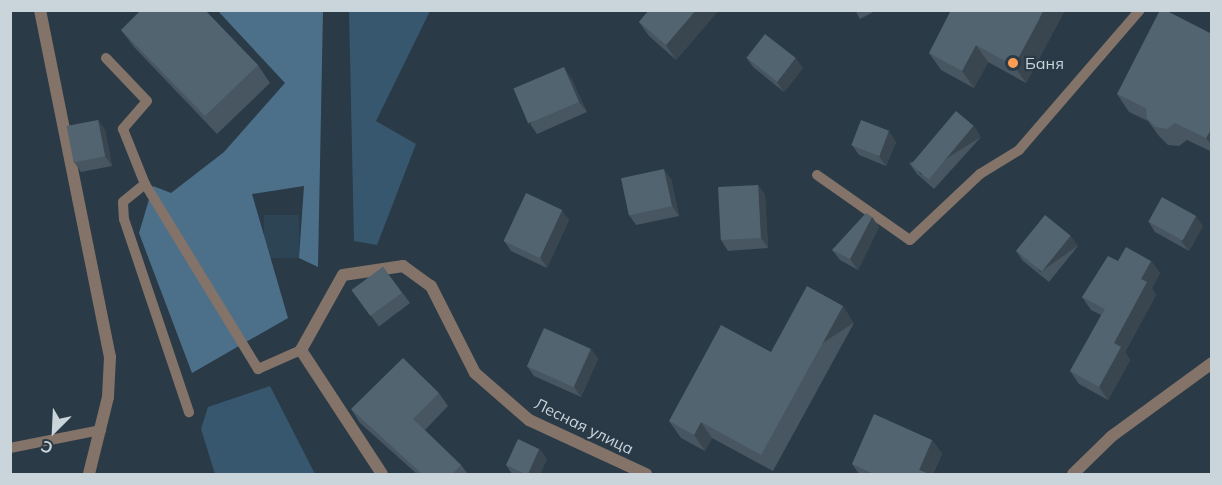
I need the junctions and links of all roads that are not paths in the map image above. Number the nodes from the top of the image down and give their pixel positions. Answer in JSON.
{"nodes":[{"id":1,"x":40,"y":10,"type":"edge"},
{"id":2,"x":1140,"y":10,"type":"edge"},
{"id":3,"x":106,"y":58,"type":"dead end"},
{"id":4,"x":817,"y":175,"type":"dead end"},
{"id":5,"x":145,"y":184,"type":"junction"},
{"id":6,"x":302,"y":350,"type":"junction"},
{"id":7,"x":1209,"y":369,"type":"edge"},
{"id":8,"x":189,"y":412,"type":"dead end"},
{"id":9,"x":101,"y":430,"type":"junction"},
{"id":10,"x":10,"y":448,"type":"edge"},
{"id":11,"x":89,"y":474,"type":"edge"},
{"id":12,"x":382,"y":474,"type":"edge"},
{"id":13,"x":646,"y":474,"type":"edge"},
{"id":14,"x":1072,"y":474,"type":"edge"}],
"edges":[{"from":1,"to":9,"type":"street"},
{"from":2,"to":4,"type":"lane"},
{"from":3,"to":5,"type":"lane"},
{"from":5,"to":6,"type":"lane"},
{"from":5,"to":8,"type":"lane"},
{"from":6,"to":12,"type":"street"},
{"from":6,"to":13,"type":"street","name":"Лесная улица"},
{"from":7,"to":14,"type":"street"},
{"from":9,"to":10,"type":"lane"},
{"from":9,"to":11,"type":"street"}]}
